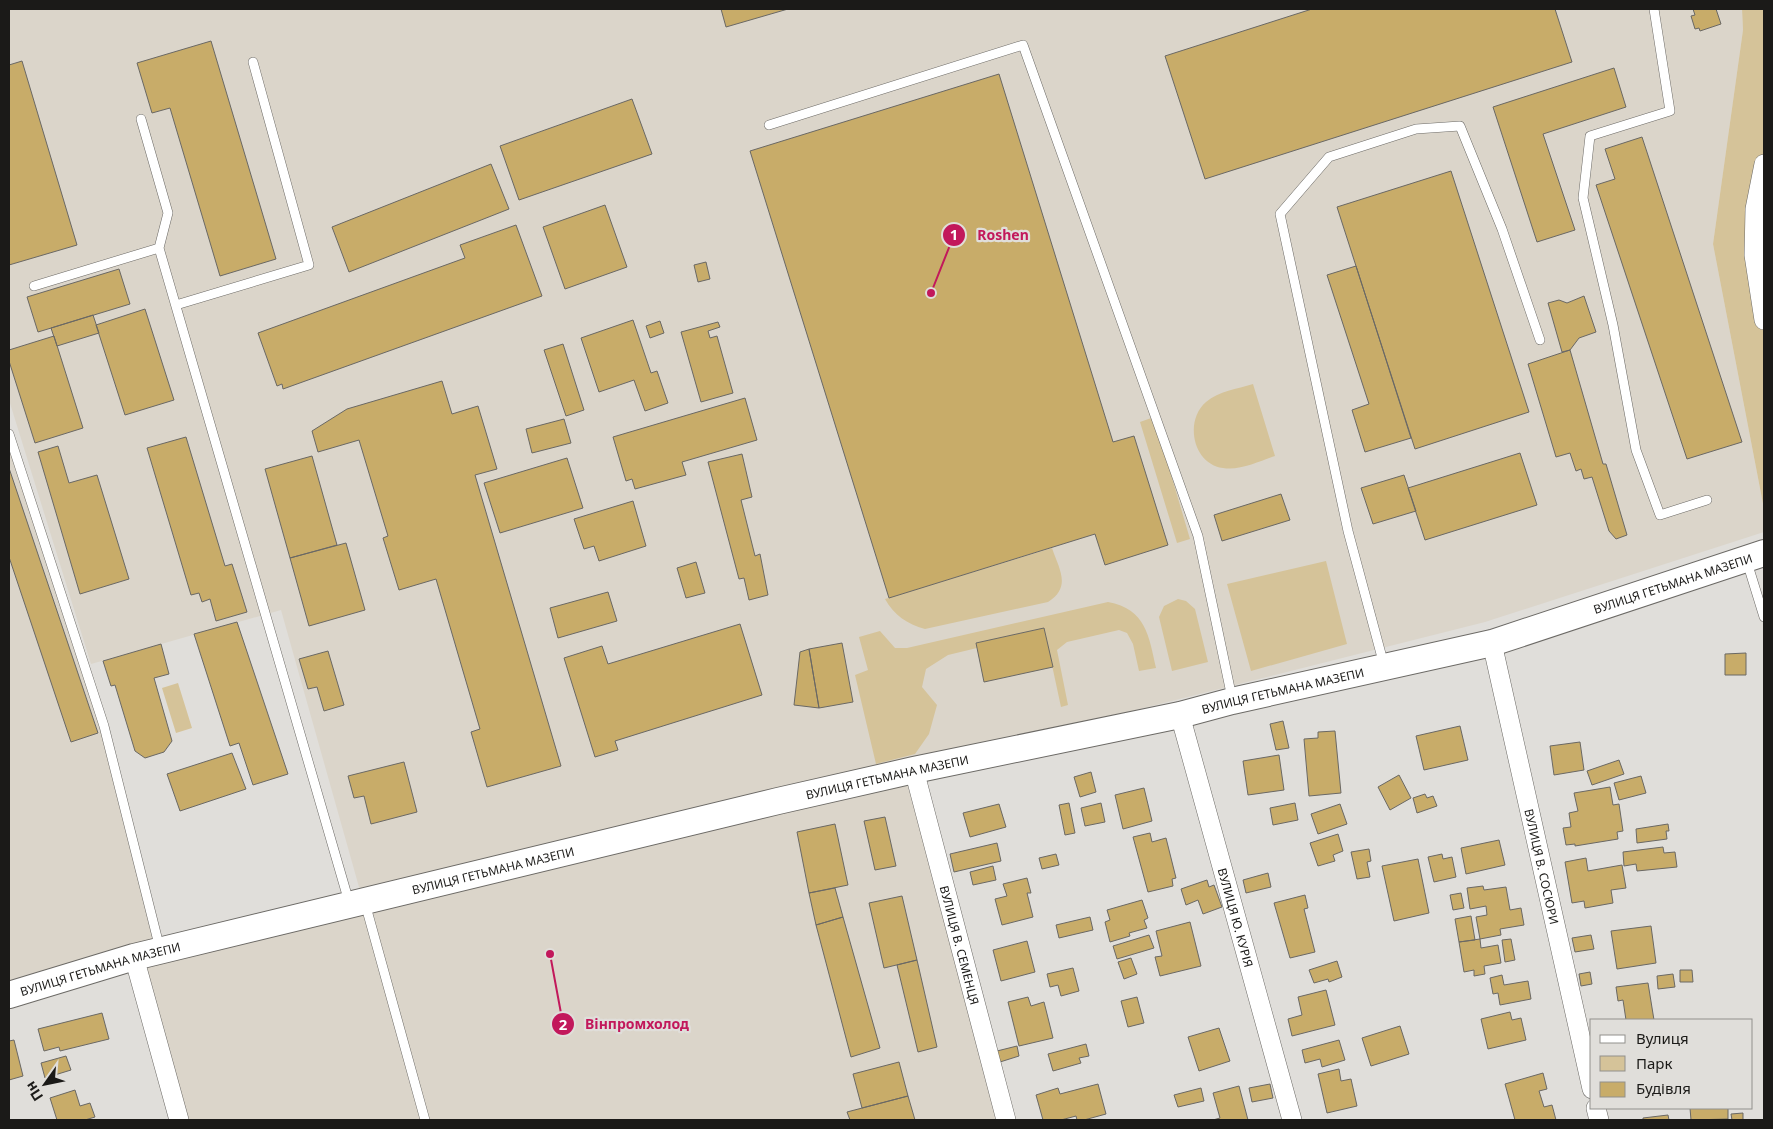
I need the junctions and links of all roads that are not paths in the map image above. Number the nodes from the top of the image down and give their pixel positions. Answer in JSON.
{"nodes":[{"id":1,"x":1654,"y":9,"type":"edge"},
{"id":2,"x":253,"y":62,"type":"dead end"},
{"id":3,"x":142,"y":119,"type":"dead end"},
{"id":4,"x":769,"y":125,"type":"dead end"},
{"id":5,"x":1764,"y":164,"type":"edge"},
{"id":6,"x":159,"y":248,"type":"junction"},
{"id":7,"x":34,"y":286,"type":"dead end"},
{"id":8,"x":176,"y":305,"type":"junction"},
{"id":9,"x":1764,"y":320,"type":"edge"},
{"id":10,"x":1540,"y":340,"type":"dead end"},
{"id":11,"x":9,"y":434,"type":"edge"},
{"id":12,"x":1707,"y":500,"type":"dead end"},
{"id":13,"x":1755,"y":556,"type":"edge"},
{"id":14,"x":1764,"y":617,"type":"edge"},
{"id":15,"x":1492,"y":643,"type":"junction"},
{"id":16,"x":1384,"y":668,"type":"junction"},
{"id":17,"x":1232,"y":701,"type":"junction"},
{"id":18,"x":1180,"y":714,"type":"junction"},
{"id":19,"x":914,"y":770,"type":"junction"},
{"id":20,"x":357,"y":903,"type":"junction"},
{"id":21,"x":161,"y":950,"type":"junction"},
{"id":22,"x":134,"y":957,"type":"junction"},
{"id":23,"x":9,"y":995,"type":"edge"},
{"id":24,"x":1590,"y":1080,"type":"edge"},
{"id":25,"x":179,"y":1120,"type":"edge"},
{"id":26,"x":425,"y":1120,"type":"edge"},
{"id":27,"x":1006,"y":1120,"type":"edge"},
{"id":28,"x":1292,"y":1120,"type":"edge"}],
"edges":[{"from":1,"to":12,"type":"lane"},
{"from":2,"to":8,"type":"lane"},
{"from":3,"to":6,"type":"lane"},
{"from":4,"to":17,"type":"lane"},
{"from":5,"to":9,"type":"street"},
{"from":6,"to":7,"type":"lane"},
{"from":6,"to":8,"type":"lane"},
{"from":8,"to":20,"type":"lane"},
{"from":10,"to":16,"type":"lane"},
{"from":11,"to":21,"type":"lane"},
{"from":13,"to":14,"type":"lane"},
{"from":13,"to":15,"type":"street","name":"ВУЛИЦЯ ГЕТЬМАНА МАЗЕПИ"},
{"from":15,"to":16,"type":"street","name":"ВУЛИЦЯ ГЕТЬМАНА МАЗЕПИ"},
{"from":15,"to":24,"type":"street","name":"ВУЛИЦЯ В. СОСЮРИ"},
{"from":16,"to":17,"type":"street","name":"ВУЛИЦЯ ГЕТЬМАНА МАЗЕПИ"},
{"from":17,"to":18,"type":"street","name":"ВУЛИЦЯ ГЕТЬМАНА МАЗЕПИ"},
{"from":18,"to":19,"type":"street","name":"ВУЛИЦЯ ГЕТЬМАНА МАЗЕПИ"},
{"from":18,"to":28,"type":"street","name":"ВУЛИЦЯ Ю. КУРІЯ"},
{"from":19,"to":20,"type":"street","name":"ВУЛИЦЯ ГЕТЬМАНА МАЗЕПИ"},
{"from":19,"to":27,"type":"street","name":"ВУЛИЦЯ В. СЕМЕНЦЯ"},
{"from":20,"to":21,"type":"street","name":"ВУЛИЦЯ ГЕТЬМАНА МАЗЕПИ"},
{"from":20,"to":26,"type":"lane"},
{"from":21,"to":22,"type":"street","name":"ВУЛИЦЯ ГЕТЬМАНА МАЗЕПИ"},
{"from":22,"to":23,"type":"street","name":"ВУЛИЦЯ ГЕТЬМАНА МАЗЕПИ"},
{"from":22,"to":25,"type":"street"}]}
